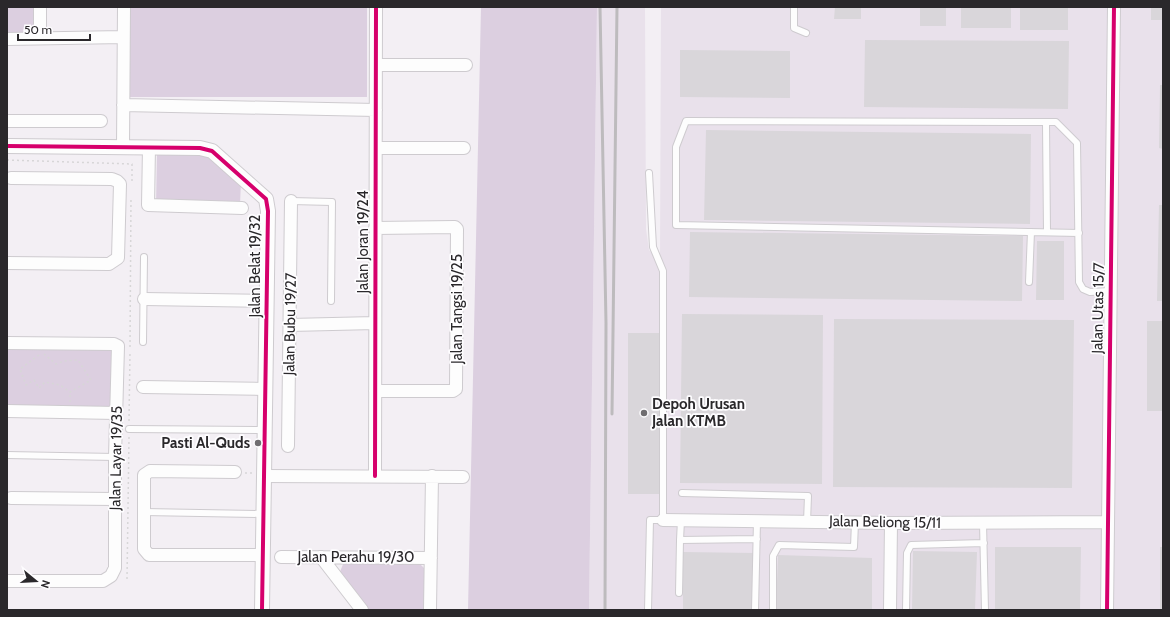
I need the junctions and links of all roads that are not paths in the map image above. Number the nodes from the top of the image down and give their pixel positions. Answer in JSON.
{"nodes":[{"id":1,"x":40,"y":7,"type":"edge"},
{"id":2,"x":124,"y":7,"type":"edge"},
{"id":3,"x":376,"y":7,"type":"edge"},
{"id":4,"x":794,"y":7,"type":"edge"},
{"id":5,"x":1114,"y":7,"type":"edge"},
{"id":6,"x":806,"y":33,"type":"dead end"},
{"id":7,"x":123,"y":37,"type":"junction"},
{"id":8,"x":40,"y":38,"type":"junction"},
{"id":9,"x":7,"y":39,"type":"edge"},
{"id":10,"x":376,"y":65,"type":"junction"},
{"id":11,"x":466,"y":65,"type":"dead end"},
{"id":12,"x":123,"y":105,"type":"junction"},
{"id":13,"x":376,"y":110,"type":"junction"},
{"id":14,"x":7,"y":121,"type":"edge"},
{"id":15,"x":101,"y":121,"type":"dead end"},
{"id":16,"x":1046,"y":123,"type":"junction"},
{"id":17,"x":7,"y":146,"type":"edge"},
{"id":18,"x":122,"y":147,"type":"junction"},
{"id":19,"x":149,"y":147,"type":"junction"},
{"id":20,"x":376,"y":148,"type":"junction"},
{"id":21,"x":464,"y":148,"type":"dead end"},
{"id":22,"x":649,"y":173,"type":"dead end"},
{"id":23,"x":11,"y":178,"type":"dead end"},
{"id":24,"x":291,"y":201,"type":"joint"},
{"id":25,"x":242,"y":208,"type":"dead end"},
{"id":26,"x":375,"y":228,"type":"junction"},
{"id":27,"x":1031,"y":232,"type":"junction"},
{"id":28,"x":1047,"y":232,"type":"junction"},
{"id":29,"x":1078,"y":233,"type":"junction"},
{"id":30,"x":144,"y":257,"type":"dead end"},
{"id":31,"x":7,"y":263,"type":"edge"},
{"id":32,"x":1030,"y":282,"type":"dead end"},
{"id":33,"x":1110,"y":291,"type":"junction"},
{"id":34,"x":144,"y":299,"type":"junction"},
{"id":35,"x":267,"y":301,"type":"junction"},
{"id":36,"x":332,"y":301,"type":"dead end"},
{"id":37,"x":375,"y":323,"type":"junction"},
{"id":38,"x":290,"y":325,"type":"junction"},
{"id":39,"x":143,"y":342,"type":"dead end"},
{"id":40,"x":7,"y":343,"type":"edge"},
{"id":41,"x":143,"y":387,"type":"dead end"},
{"id":42,"x":265,"y":389,"type":"junction"},
{"id":43,"x":375,"y":391,"type":"junction"},
{"id":44,"x":7,"y":411,"type":"edge"},
{"id":45,"x":116,"y":413,"type":"junction"},
{"id":46,"x":129,"y":429,"type":"road end"},
{"id":47,"x":265,"y":430,"type":"junction"},
{"id":48,"x":288,"y":446,"type":"dead end"},
{"id":49,"x":7,"y":455,"type":"edge"},
{"id":50,"x":115,"y":457,"type":"junction"},
{"id":51,"x":235,"y":472,"type":"road end"},
{"id":52,"x":264,"y":475,"type":"junction"},
{"id":53,"x":375,"y":476,"type":"junction"},
{"id":54,"x":432,"y":476,"type":"junction"},
{"id":55,"x":463,"y":476,"type":"dead end"},
{"id":56,"x":682,"y":493,"type":"dead end"},
{"id":57,"x":11,"y":498,"type":"dead end"},
{"id":58,"x":115,"y":499,"type":"junction"},
{"id":59,"x":144,"y":512,"type":"junction"},
{"id":60,"x":263,"y":514,"type":"junction"},
{"id":61,"x":663,"y":520,"type":"junction"},
{"id":62,"x":681,"y":520,"type":"junction"},
{"id":63,"x":757,"y":521,"type":"junction"},
{"id":64,"x":807,"y":522,"type":"junction"},
{"id":65,"x":855,"y":522,"type":"junction"},
{"id":66,"x":1108,"y":522,"type":"junction"},
{"id":67,"x":891,"y":523,"type":"junction"},
{"id":68,"x":984,"y":523,"type":"junction"},
{"id":69,"x":757,"y":539,"type":"junction"},
{"id":70,"x":680,"y":540,"type":"junction"},
{"id":71,"x":984,"y":543,"type":"junction"},
{"id":72,"x":263,"y":555,"type":"junction"},
{"id":73,"x":281,"y":557,"type":"dead end"},
{"id":74,"x":322,"y":557,"type":"junction"},
{"id":75,"x":431,"y":558,"type":"junction"},
{"id":76,"x":7,"y":581,"type":"edge"},
{"id":77,"x":679,"y":593,"type":"dead end"},
{"id":78,"x":262,"y":610,"type":"edge"},
{"id":79,"x":362,"y":610,"type":"edge"},
{"id":80,"x":430,"y":610,"type":"edge"},
{"id":81,"x":648,"y":610,"type":"edge"},
{"id":82,"x":755,"y":610,"type":"edge"},
{"id":83,"x":772,"y":610,"type":"edge"},
{"id":84,"x":890,"y":610,"type":"edge"},
{"id":85,"x":906,"y":610,"type":"edge"},
{"id":86,"x":985,"y":610,"type":"edge"},
{"id":87,"x":1107,"y":610,"type":"edge"}],
"edges":[{"from":1,"to":8,"type":"street"},
{"from":2,"to":7,"type":"street"},
{"from":3,"to":10,"type":"street","name":"Jalan Joran 19/24"},
{"from":4,"to":6,"type":"lane"},
{"from":5,"to":33,"type":"street","name":"Jalan Utas 15/7"},
{"from":7,"to":8,"type":"street"},
{"from":7,"to":12,"type":"street"},
{"from":8,"to":9,"type":"street"},
{"from":10,"to":11,"type":"street"},
{"from":10,"to":13,"type":"street","name":"Jalan Joran 19/24"},
{"from":12,"to":13,"type":"street"},
{"from":12,"to":18,"type":"street"},
{"from":13,"to":20,"type":"street","name":"Jalan Joran 19/24"},
{"from":14,"to":15,"type":"street"},
{"from":16,"to":27,"type":"lane"},
{"from":16,"to":28,"type":"lane"},
{"from":16,"to":29,"type":"lane"},
{"from":17,"to":18,"type":"street","name":"Jalan Belat 19/32"},
{"from":18,"to":19,"type":"street","name":"Jalan Belat 19/32"},
{"from":19,"to":25,"type":"street"},
{"from":19,"to":35,"type":"street","name":"Jalan Belat 19/32"},
{"from":20,"to":21,"type":"street"},
{"from":20,"to":26,"type":"street","name":"Jalan Joran 19/24"},
{"from":22,"to":61,"type":"lane"},
{"from":23,"to":31,"type":"street"},
{"from":24,"to":36,"type":"lane"},
{"from":24,"to":38,"type":"street","name":"Jalan Bubu 19/27"},
{"from":26,"to":37,"type":"street","name":"Jalan Joran 19/24"},
{"from":26,"to":43,"type":"street","name":"Jalan Tangsi 19/25"},
{"from":27,"to":28,"type":"lane"},
{"from":27,"to":32,"type":"lane"},
{"from":28,"to":29,"type":"lane"},
{"from":29,"to":33,"type":"lane"},
{"from":30,"to":34,"type":"lane"},
{"from":33,"to":66,"type":"street","name":"Jalan Utas 15/7"},
{"from":34,"to":35,"type":"street"},
{"from":34,"to":39,"type":"lane"},
{"from":35,"to":42,"type":"street","name":"Jalan Belat 19/32"},
{"from":37,"to":38,"type":"street"},
{"from":37,"to":43,"type":"street","name":"Jalan Joran 19/24"},
{"from":38,"to":48,"type":"street","name":"Jalan Bubu 19/27"},
{"from":40,"to":45,"type":"street","name":"Jalan Layar 19/35"},
{"from":41,"to":42,"type":"street"},
{"from":42,"to":47,"type":"street","name":"Jalan Belat 19/32"},
{"from":43,"to":53,"type":"street","name":"Jalan Joran 19/24"},
{"from":44,"to":45,"type":"street"},
{"from":45,"to":50,"type":"street","name":"Jalan Layar 19/35"},
{"from":46,"to":47,"type":"lane"},
{"from":47,"to":52,"type":"street","name":"Jalan Belat 19/32"},
{"from":49,"to":50,"type":"lane"},
{"from":50,"to":58,"type":"street","name":"Jalan Layar 19/35"},
{"from":51,"to":59,"type":"street"},
{"from":52,"to":53,"type":"street"},
{"from":52,"to":60,"type":"street","name":"Jalan Belat 19/32"},
{"from":53,"to":54,"type":"street"},
{"from":54,"to":55,"type":"street"},
{"from":54,"to":75,"type":"street"},
{"from":56,"to":64,"type":"lane"},
{"from":57,"to":58,"type":"street"},
{"from":58,"to":76,"type":"street","name":"Jalan Layar 19/35"},
{"from":59,"to":60,"type":"lane"},
{"from":59,"to":72,"type":"street"},
{"from":60,"to":72,"type":"street","name":"Jalan Belat 19/32"},
{"from":61,"to":62,"type":"street","name":"Jalan Beliong 15/11"},
{"from":61,"to":81,"type":"lane"},
{"from":62,"to":63,"type":"street","name":"Jalan Beliong 15/11"},
{"from":62,"to":70,"type":"lane"},
{"from":63,"to":64,"type":"street","name":"Jalan Beliong 15/11"},
{"from":63,"to":69,"type":"lane"},
{"from":64,"to":65,"type":"street","name":"Jalan Beliong 15/11"},
{"from":65,"to":67,"type":"street","name":"Jalan Beliong 15/11"},
{"from":65,"to":83,"type":"lane"},
{"from":66,"to":68,"type":"street","name":"Jalan Beliong 15/11"},
{"from":66,"to":87,"type":"street","name":"Jalan Utas 15/7"},
{"from":67,"to":68,"type":"street","name":"Jalan Beliong 15/11"},
{"from":67,"to":84,"type":"street"},
{"from":68,"to":71,"type":"lane"},
{"from":69,"to":70,"type":"lane"},
{"from":69,"to":82,"type":"lane"},
{"from":70,"to":77,"type":"lane"},
{"from":71,"to":85,"type":"lane"},
{"from":71,"to":86,"type":"lane"},
{"from":72,"to":78,"type":"street","name":"Jalan Belat 19/32"},
{"from":73,"to":74,"type":"street","name":"Jalan Perahu 19/30"},
{"from":74,"to":75,"type":"street","name":"Jalan Perahu 19/30"},
{"from":74,"to":79,"type":"street"},
{"from":75,"to":80,"type":"street"}]}
